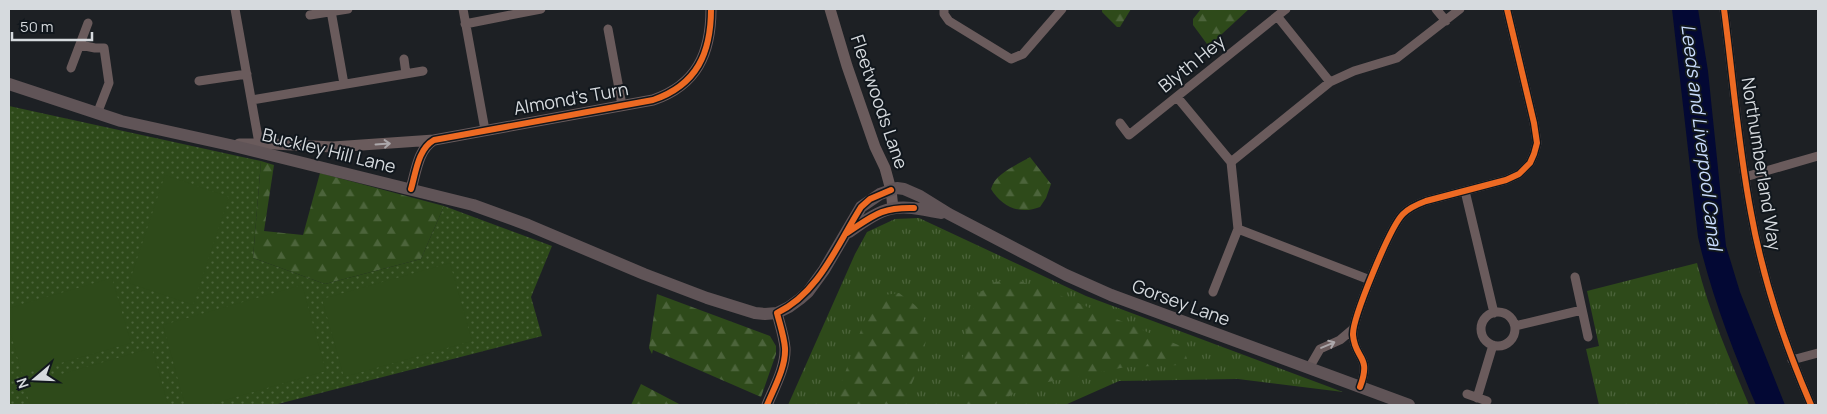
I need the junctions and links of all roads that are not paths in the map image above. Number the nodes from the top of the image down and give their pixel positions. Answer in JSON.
{"nodes":[{"id":1,"x":235,"y":9,"type":"edge"},
{"id":2,"x":348,"y":9,"type":"edge"},
{"id":3,"x":463,"y":9,"type":"edge"},
{"id":4,"x":541,"y":9,"type":"edge"},
{"id":5,"x":711,"y":9,"type":"edge"},
{"id":6,"x":830,"y":9,"type":"edge"},
{"id":7,"x":944,"y":9,"type":"edge"},
{"id":8,"x":1062,"y":9,"type":"edge"},
{"id":9,"x":1286,"y":9,"type":"edge"},
{"id":10,"x":1436,"y":9,"type":"edge"},
{"id":11,"x":1460,"y":9,"type":"edge"},
{"id":12,"x":1507,"y":9,"type":"edge"},
{"id":13,"x":1724,"y":9,"type":"edge"},
{"id":14,"x":332,"y":11,"type":"junction"},
{"id":15,"x":310,"y":15,"type":"dead end"},
{"id":16,"x":1277,"y":16,"type":"junction"},
{"id":17,"x":1446,"y":21,"type":"junction"},
{"id":18,"x":88,"y":23,"type":"dead end"},
{"id":19,"x":465,"y":24,"type":"junction"},
{"id":20,"x":608,"y":29,"type":"dead end"},
{"id":21,"x":80,"y":45,"type":"junction"},
{"id":22,"x":404,"y":59,"type":"dead end"},
{"id":23,"x":71,"y":68,"type":"dead end"},
{"id":24,"x":423,"y":71,"type":"dead end"},
{"id":25,"x":247,"y":74,"type":"junction"},
{"id":26,"x":406,"y":74,"type":"junction"},
{"id":27,"x":199,"y":80,"type":"dead end"},
{"id":28,"x":1330,"y":82,"type":"junction"},
{"id":29,"x":9,"y":84,"type":"edge"},
{"id":30,"x":344,"y":84,"type":"junction"},
{"id":31,"x":1177,"y":97,"type":"junction"},
{"id":32,"x":252,"y":100,"type":"junction"},
{"id":33,"x":622,"y":105,"type":"junction"},
{"id":34,"x":97,"y":114,"type":"junction"},
{"id":35,"x":1120,"y":123,"type":"dead end"},
{"id":36,"x":485,"y":130,"type":"junction"},
{"id":37,"x":434,"y":140,"type":"junction"},
{"id":38,"x":260,"y":148,"type":"junction"},
{"id":39,"x":1818,"y":156,"type":"edge"},
{"id":40,"x":1231,"y":162,"type":"junction"},
{"id":41,"x":1745,"y":178,"type":"junction"},
{"id":42,"x":411,"y":189,"type":"junction"},
{"id":43,"x":891,"y":190,"type":"junction"},
{"id":44,"x":1465,"y":191,"type":"junction"},
{"id":45,"x":893,"y":208,"type":"junction"},
{"id":46,"x":949,"y":214,"type":"junction"},
{"id":47,"x":1238,"y":229,"type":"junction"},
{"id":48,"x":843,"y":236,"type":"junction"},
{"id":49,"x":1575,"y":278,"type":"dead end"},
{"id":50,"x":1370,"y":280,"type":"junction"},
{"id":51,"x":1213,"y":292,"type":"dead end"},
{"id":52,"x":1582,"y":310,"type":"junction"},
{"id":53,"x":777,"y":313,"type":"junction"},
{"id":54,"x":1494,"y":313,"type":"junction"},
{"id":55,"x":1515,"y":326,"type":"junction"},
{"id":56,"x":1353,"y":329,"type":"junction"},
{"id":57,"x":1588,"y":337,"type":"dead end"},
{"id":58,"x":1493,"y":345,"type":"junction"},
{"id":59,"x":1818,"y":353,"type":"edge"},
{"id":60,"x":1792,"y":360,"type":"junction"},
{"id":61,"x":1309,"y":368,"type":"junction"},
{"id":62,"x":1360,"y":386,"type":"junction"},
{"id":63,"x":1467,"y":394,"type":"dead end"},
{"id":64,"x":1477,"y":398,"type":"junction"},
{"id":65,"x":1487,"y":401,"type":"dead end"},
{"id":66,"x":767,"y":405,"type":"edge"},
{"id":67,"x":1409,"y":405,"type":"edge"},
{"id":68,"x":1811,"y":405,"type":"edge"}],
"edges":[{"from":1,"to":25,"type":"street"},
{"from":2,"to":14,"type":"street"},
{"from":3,"to":19,"type":"street"},
{"from":4,"to":19,"type":"street"},
{"from":5,"to":33,"type":"street","name":"Almond's Turn"},
{"from":6,"to":43,"type":"street","name":"Fleetwoods Lane"},
{"from":7,"to":8,"type":"street"},
{"from":9,"to":16,"type":"street","name":"Blyth Hey"},
{"from":10,"to":17,"type":"street"},
{"from":11,"to":17,"type":"street"},
{"from":12,"to":44,"type":"street"},
{"from":13,"to":41,"type":"street","name":"Northumberland Way"},
{"from":14,"to":15,"type":"street"},
{"from":14,"to":30,"type":"street"},
{"from":16,"to":28,"type":"street"},
{"from":16,"to":31,"type":"street","name":"Blyth Hey"},
{"from":17,"to":28,"type":"street"},
{"from":18,"to":21,"type":"street"},
{"from":19,"to":36,"type":"street"},
{"from":20,"to":33,"type":"street"},
{"from":21,"to":23,"type":"street"},
{"from":21,"to":34,"type":"street"},
{"from":22,"to":26,"type":"street"},
{"from":24,"to":26,"type":"street"},
{"from":25,"to":27,"type":"street"},
{"from":25,"to":32,"type":"street"},
{"from":26,"to":30,"type":"street"},
{"from":28,"to":40,"type":"street"},
{"from":29,"to":34,"type":"main road","name":"Buckley Hill Lane"},
{"from":30,"to":32,"type":"street"},
{"from":31,"to":35,"type":"street","name":"Blyth Hey"},
{"from":31,"to":40,"type":"street"},
{"from":32,"to":38,"type":"street"},
{"from":33,"to":36,"type":"street","name":"Almond's Turn"},
{"from":34,"to":38,"type":"main road","name":"Buckley Hill Lane"},
{"from":36,"to":37,"type":"street","name":"Almond's Turn"},
{"from":38,"to":37,"type":"street","name":"Almond's Turn","one_way":true},
{"from":37,"to":42,"type":"street"},
{"from":38,"to":42,"type":"main road","name":"Buckley Hill Lane"},
{"from":39,"to":41,"type":"street"},
{"from":40,"to":47,"type":"street"},
{"from":41,"to":60,"type":"street","name":"Northumberland Way"},
{"from":42,"to":53,"type":"main road","name":"Buckley Hill Lane"},
{"from":43,"to":45,"type":"street","name":"Fleetwoods Lane"},
{"from":43,"to":46,"type":"main road","name":"Gorsey Lane"},
{"from":43,"to":48,"type":"main road"},
{"from":44,"to":50,"type":"street"},
{"from":44,"to":54,"type":"street"},
{"from":45,"to":46,"type":"main road","name":"Gorsey Lane"},
{"from":45,"to":48,"type":"main road"},
{"from":46,"to":61,"type":"main road","name":"Gorsey Lane"},
{"from":47,"to":50,"type":"street"},
{"from":47,"to":51,"type":"street"},
{"from":48,"to":53,"type":"main road"},
{"from":49,"to":52,"type":"street"},
{"from":50,"to":56,"type":"street"},
{"from":52,"to":55,"type":"street"},
{"from":52,"to":57,"type":"street"},
{"from":53,"to":66,"type":"street"},
{"from":54,"to":55,"type":"street"},
{"from":54,"to":58,"type":"street"},
{"from":55,"to":58,"type":"street"},
{"from":61,"to":56,"type":"street","one_way":true},
{"from":56,"to":62,"type":"street"},
{"from":58,"to":64,"type":"street"},
{"from":59,"to":60,"type":"street"},
{"from":60,"to":68,"type":"street","name":"Northumberland Way"},
{"from":61,"to":62,"type":"main road","name":"Gorsey Lane"},
{"from":62,"to":67,"type":"main road","name":"Gorsey Lane"},
{"from":63,"to":64,"type":"street"},
{"from":64,"to":65,"type":"street"}]}
